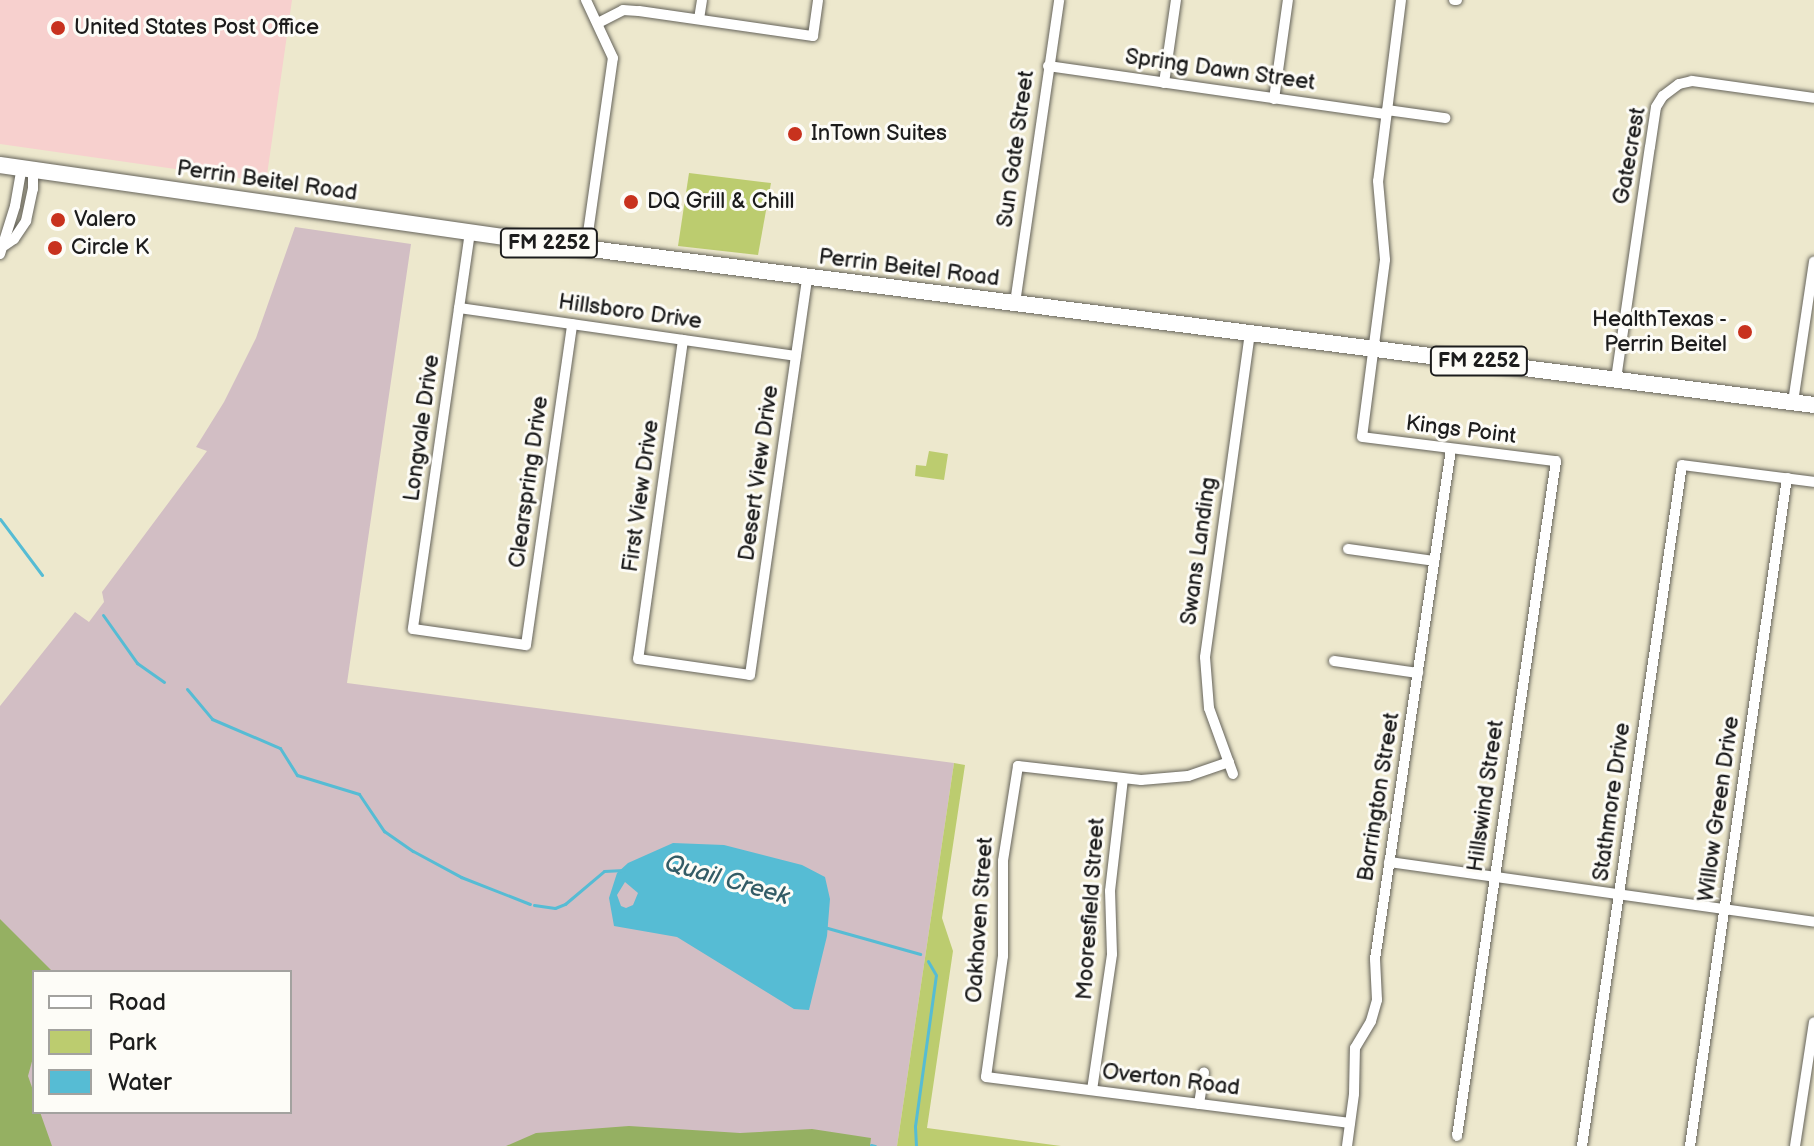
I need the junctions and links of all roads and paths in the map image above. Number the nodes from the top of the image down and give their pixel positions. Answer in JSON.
{"nodes":[{"id":1,"x":586,"y":0,"type":"edge"},
{"id":2,"x":702,"y":0,"type":"edge"},
{"id":3,"x":818,"y":0,"type":"edge"},
{"id":4,"x":1059,"y":0,"type":"edge"},
{"id":5,"x":1176,"y":0,"type":"edge"},
{"id":6,"x":1288,"y":0,"type":"edge"},
{"id":7,"x":1401,"y":0,"type":"edge"},
{"id":8,"x":699,"y":19,"type":"junction"},
{"id":9,"x":598,"y":23,"type":"junction"},
{"id":10,"x":1048,"y":66,"type":"junction"},
{"id":11,"x":1164,"y":83,"type":"junction"},
{"id":12,"x":1814,"y":98,"type":"edge"},
{"id":13,"x":1274,"y":99,"type":"junction"},
{"id":14,"x":1387,"y":112,"type":"junction"},
{"id":15,"x":1445,"y":118,"type":"dead end"},
{"id":16,"x":0,"y":165,"type":"edge"},
{"id":17,"x":27,"y":169,"type":"junction"},
{"id":18,"x":470,"y":232,"type":"junction"},
{"id":19,"x":586,"y":247,"type":"junction"},
{"id":20,"x":3,"y":249,"type":"edge"},
{"id":21,"x":1814,"y":262,"type":"edge"},
{"id":22,"x":807,"y":277,"type":"junction"},
{"id":23,"x":1015,"y":303,"type":"junction"},
{"id":24,"x":459,"y":308,"type":"junction"},
{"id":25,"x":572,"y":324,"type":"junction"},
{"id":26,"x":1250,"y":331,"type":"junction"},
{"id":27,"x":683,"y":340,"type":"junction"},
{"id":28,"x":1373,"y":348,"type":"junction"},
{"id":29,"x":796,"y":356,"type":"junction"},
{"id":30,"x":1616,"y":379,"type":"junction"},
{"id":31,"x":1793,"y":402,"type":"junction"},
{"id":32,"x":1814,"y":405,"type":"edge"},
{"id":33,"x":1451,"y":449,"type":"junction"},
{"id":34,"x":1556,"y":461,"type":"joint"},
{"id":35,"x":1787,"y":478,"type":"junction"},
{"id":36,"x":1814,"y":482,"type":"edge"},
{"id":37,"x":1348,"y":549,"type":"dead end"},
{"id":38,"x":1434,"y":561,"type":"junction"},
{"id":39,"x":526,"y":645,"type":"joint"},
{"id":40,"x":1334,"y":661,"type":"dead end"},
{"id":41,"x":1418,"y":673,"type":"junction"},
{"id":42,"x":750,"y":675,"type":"joint"},
{"id":43,"x":1229,"y":762,"type":"junction"},
{"id":44,"x":1233,"y":774,"type":"dead end"},
{"id":45,"x":1123,"y":779,"type":"junction"},
{"id":46,"x":1389,"y":862,"type":"junction"},
{"id":47,"x":1494,"y":877,"type":"junction"},
{"id":48,"x":1619,"y":895,"type":"junction"},
{"id":49,"x":1725,"y":909,"type":"junction"},
{"id":50,"x":1814,"y":922,"type":"edge"},
{"id":51,"x":1814,"y":1022,"type":"edge"},
{"id":52,"x":1204,"y":1072,"type":"dead end"},
{"id":53,"x":986,"y":1077,"type":"joint"},
{"id":54,"x":1092,"y":1090,"type":"junction"},
{"id":55,"x":1199,"y":1104,"type":"junction"},
{"id":56,"x":1350,"y":1123,"type":"junction"},
{"id":57,"x":1457,"y":1136,"type":"dead end"},
{"id":58,"x":1347,"y":1146,"type":"edge"},
{"id":59,"x":1582,"y":1146,"type":"edge"},
{"id":60,"x":1690,"y":1146,"type":"edge"},
{"id":61,"x":1795,"y":1146,"type":"edge"}],
"edges":[{"from":1,"to":9,"type":"street"},
{"from":2,"to":8,"type":"street"},
{"from":3,"to":8,"type":"street"},
{"from":4,"to":10,"type":"street","name":"Sun Gate Street"},
{"from":5,"to":11,"type":"street"},
{"from":6,"to":13,"type":"street"},
{"from":7,"to":14,"type":"street"},
{"from":8,"to":9,"type":"street"},
{"from":9,"to":19,"type":"street"},
{"from":10,"to":11,"type":"street","name":"Spring Dawn Street"},
{"from":10,"to":23,"type":"street","name":"Sun Gate Street"},
{"from":11,"to":13,"type":"street","name":"Spring Dawn Street"},
{"from":12,"to":30,"type":"street","name":"Gatecrest"},
{"from":13,"to":14,"type":"street","name":"Spring Dawn Street"},
{"from":14,"to":15,"type":"street","name":"Spring Dawn Street"},
{"from":14,"to":28,"type":"street"},
{"from":16,"to":17,"type":"main road","name":"Perrin Beitel Road","number":"FM 2252"},
{"from":17,"to":18,"type":"main road","name":"Perrin Beitel Road","number":"FM 2252"},
{"from":17,"to":20,"type":"street"},
{"from":18,"to":19,"type":"main road","name":"Perrin Beitel Road","number":"FM 2252"},
{"from":18,"to":24,"type":"street","name":"Longvale Drive"},
{"from":19,"to":22,"type":"main road","name":"Perrin Beitel Road","number":"FM 2252"},
{"from":21,"to":31,"type":"street"},
{"from":22,"to":23,"type":"main road","name":"Perrin Beitel Road","number":"FM 2252"},
{"from":22,"to":29,"type":"street","name":"Desert View Drive"},
{"from":23,"to":26,"type":"main road","name":"Perrin Beitel Road","number":"FM 2252"},
{"from":24,"to":25,"type":"street","name":"Hillsboro Drive"},
{"from":24,"to":39,"type":"street","name":"Longvale Drive"},
{"from":25,"to":27,"type":"street","name":"Hillsboro Drive"},
{"from":25,"to":39,"type":"street","name":"Clearspring Drive"},
{"from":26,"to":28,"type":"main road","name":"Perrin Beitel Road","number":"FM 2252"},
{"from":26,"to":43,"type":"street","name":"Swans Landing"},
{"from":27,"to":29,"type":"street","name":"Hillsboro Drive"},
{"from":27,"to":42,"type":"street","name":"First View Drive"},
{"from":28,"to":30,"type":"main road","name":"Perrin Beitel Road","number":"FM 2252"},
{"from":28,"to":33,"type":"street","name":"Kings Point"},
{"from":29,"to":42,"type":"street","name":"Desert View Drive"},
{"from":30,"to":31,"type":"main road","name":"Perrin Beitel Road","number":"FM 2252"},
{"from":31,"to":32,"type":"main road","name":"Perrin Beitel Road","number":"FM 2252"},
{"from":33,"to":34,"type":"street","name":"Kings Point"},
{"from":33,"to":38,"type":"street","name":"Barrington Street"},
{"from":34,"to":47,"type":"street","name":"Hillswind Street"},
{"from":35,"to":36,"type":"street"},
{"from":35,"to":48,"type":"street","name":"Stathmore Drive"},
{"from":35,"to":49,"type":"street","name":"Willow Green Drive"},
{"from":37,"to":38,"type":"street"},
{"from":38,"to":41,"type":"street","name":"Barrington Street"},
{"from":40,"to":41,"type":"street"},
{"from":41,"to":46,"type":"street","name":"Barrington Street"},
{"from":43,"to":44,"type":"street","name":"Swans Landing"},
{"from":43,"to":45,"type":"street"},
{"from":45,"to":53,"type":"street","name":"Oakhaven Street"},
{"from":45,"to":54,"type":"street","name":"Mooresfield Street"},
{"from":46,"to":47,"type":"street"},
{"from":46,"to":56,"type":"street","name":"Barrington Street"},
{"from":47,"to":48,"type":"street"},
{"from":47,"to":57,"type":"street","name":"Hillswind Street"},
{"from":48,"to":49,"type":"street"},
{"from":48,"to":59,"type":"street","name":"Stathmore Drive"},
{"from":49,"to":50,"type":"street"},
{"from":49,"to":60,"type":"street","name":"Willow Green Drive"},
{"from":51,"to":61,"type":"street"},
{"from":52,"to":55,"type":"street"},
{"from":53,"to":54,"type":"street","name":"Overton Road"},
{"from":54,"to":55,"type":"street","name":"Overton Road"},
{"from":55,"to":56,"type":"street","name":"Overton Road"},
{"from":56,"to":58,"type":"street","name":"Barrington Street"}]}
